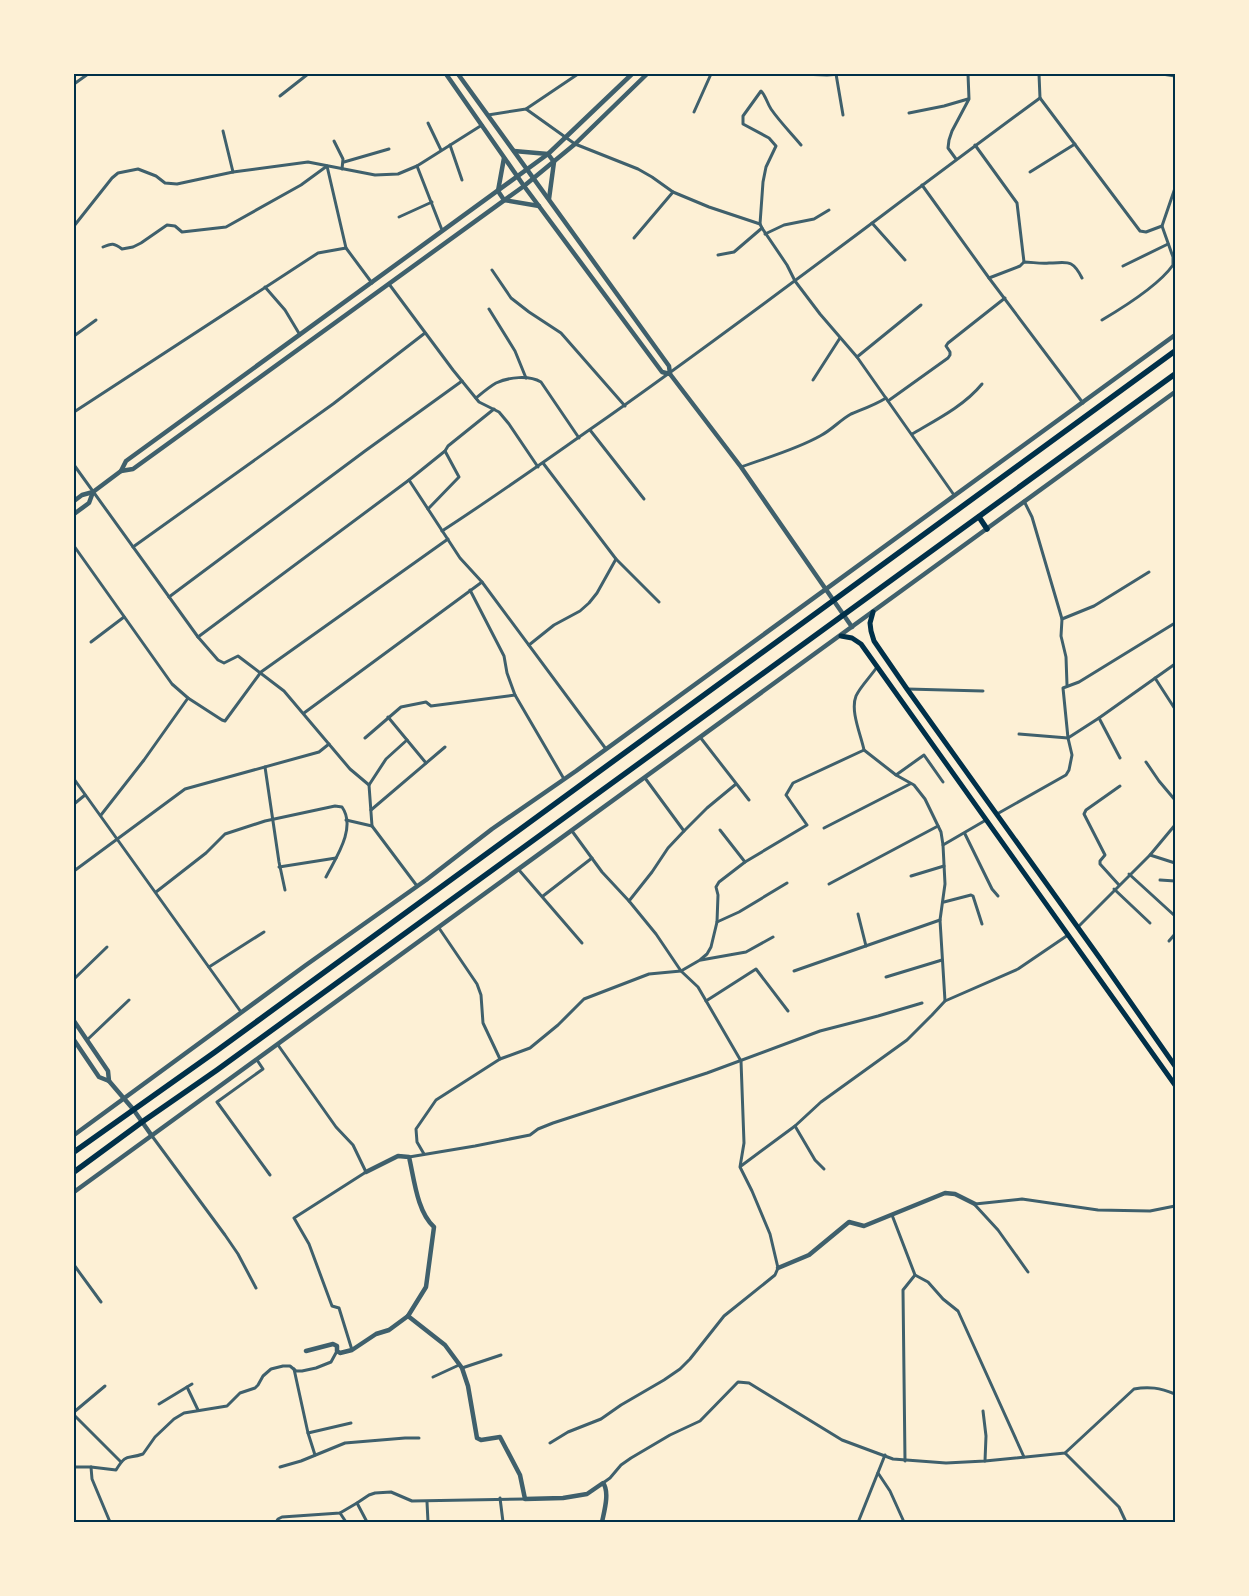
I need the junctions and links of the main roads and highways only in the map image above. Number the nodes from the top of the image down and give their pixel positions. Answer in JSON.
{"nodes":[{"id":1,"x":1175,"y":351,"type":"edge"},
{"id":2,"x":1175,"y":374,"type":"edge"},
{"id":3,"x":979,"y":517,"type":"junction"},
{"id":4,"x":987,"y":528,"type":"road end"},
{"id":5,"x":873,"y":612,"type":"road end"},
{"id":6,"x":841,"y":636,"type":"road end"},
{"id":7,"x":1099,"y":957,"type":"junction"},
{"id":8,"x":1090,"y":964,"type":"junction"},
{"id":9,"x":1175,"y":1066,"type":"edge"},
{"id":10,"x":1175,"y":1085,"type":"edge"},
{"id":11,"x":74,"y":1152,"type":"edge"},
{"id":12,"x":74,"y":1172,"type":"edge"}],
"edges":[{"from":1,"to":11,"type":"highway"},
{"from":2,"to":3,"type":"highway"},
{"from":3,"to":4,"type":"highway"},
{"from":3,"to":12,"type":"highway"},
{"from":5,"to":7,"type":"main road"},
{"from":6,"to":8,"type":"main road"},
{"from":7,"to":8,"type":"main road"},
{"from":7,"to":9,"type":"main road"},
{"from":8,"to":10,"type":"main road"}]}
